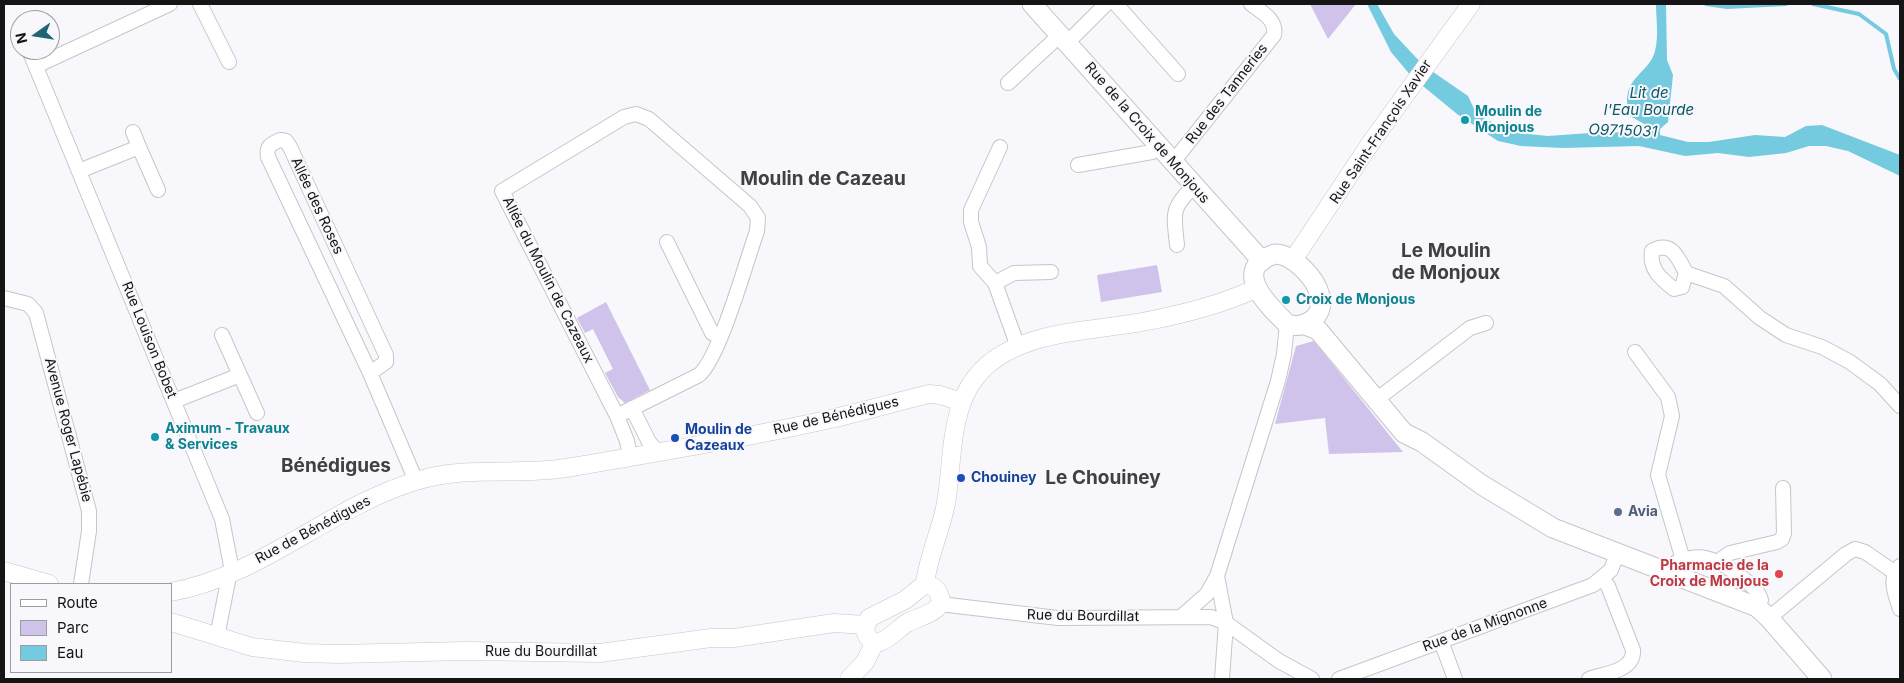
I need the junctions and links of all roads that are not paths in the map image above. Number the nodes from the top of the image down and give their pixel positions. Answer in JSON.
{"nodes":[{"id":1,"x":170,"y":4,"type":"edge"},
{"id":2,"x":200,"y":4,"type":"edge"},
{"id":3,"x":1032,"y":4,"type":"edge"},
{"id":4,"x":1106,"y":4,"type":"edge"},
{"id":5,"x":1116,"y":4,"type":"edge"},
{"id":6,"x":1251,"y":4,"type":"edge"},
{"id":7,"x":1471,"y":4,"type":"edge"},
{"id":8,"x":1064,"y":39,"type":"junction"},
{"id":9,"x":33,"y":60,"type":"edge"},
{"id":10,"x":229,"y":62,"type":"dead end"},
{"id":11,"x":36,"y":66,"type":"junction"},
{"id":12,"x":1178,"y":74,"type":"dead end"},
{"id":13,"x":1008,"y":83,"type":"dead end"},
{"id":14,"x":132,"y":132,"type":"dead end"},
{"id":15,"x":139,"y":146,"type":"junction"},
{"id":16,"x":1158,"y":146,"type":"junction"},
{"id":17,"x":1000,"y":147,"type":"dead end"},
{"id":18,"x":1173,"y":162,"type":"junction"},
{"id":19,"x":1078,"y":165,"type":"dead end"},
{"id":20,"x":79,"y":171,"type":"junction"},
{"id":21,"x":1194,"y":186,"type":"junction"},
{"id":22,"x":158,"y":190,"type":"dead end"},
{"id":23,"x":667,"y":242,"type":"dead end"},
{"id":24,"x":1178,"y":245,"type":"dead end"},
{"id":25,"x":1293,"y":260,"type":"junction"},
{"id":26,"x":1262,"y":261,"type":"junction"},
{"id":27,"x":1051,"y":272,"type":"dead end"},
{"id":28,"x":1686,"y":273,"type":"dead end"},
{"id":29,"x":995,"y":283,"type":"junction"},
{"id":30,"x":1255,"y":289,"type":"junction"},
{"id":31,"x":4,"y":298,"type":"edge"},
{"id":32,"x":1321,"y":303,"type":"junction"},
{"id":33,"x":1486,"y":323,"type":"dead end"},
{"id":34,"x":1287,"y":324,"type":"junction"},
{"id":35,"x":1305,"y":325,"type":"junction"},
{"id":36,"x":222,"y":335,"type":"dead end"},
{"id":37,"x":720,"y":337,"type":"junction"},
{"id":38,"x":1018,"y":347,"type":"junction"},
{"id":39,"x":1635,"y":352,"type":"dead end"},
{"id":40,"x":370,"y":373,"type":"junction"},
{"id":41,"x":240,"y":375,"type":"junction"},
{"id":42,"x":1381,"y":396,"type":"junction"},
{"id":43,"x":174,"y":401,"type":"junction"},
{"id":44,"x":962,"y":402,"type":"junction"},
{"id":45,"x":1900,"y":406,"type":"edge"},
{"id":46,"x":632,"y":408,"type":"junction"},
{"id":47,"x":257,"y":413,"type":"dead end"},
{"id":48,"x":616,"y":416,"type":"junction"},
{"id":49,"x":657,"y":451,"type":"junction"},
{"id":50,"x":630,"y":457,"type":"junction"},
{"id":51,"x":416,"y":480,"type":"junction"},
{"id":52,"x":1782,"y":488,"type":"dead end"},
{"id":53,"x":1618,"y":554,"type":"junction"},
{"id":54,"x":1717,"y":562,"type":"junction"},
{"id":55,"x":1677,"y":567,"type":"junction"},
{"id":56,"x":1897,"y":569,"type":"edge"},
{"id":57,"x":4,"y":571,"type":"edge"},
{"id":58,"x":230,"y":575,"type":"junction"},
{"id":59,"x":1217,"y":576,"type":"junction"},
{"id":60,"x":1602,"y":579,"type":"junction"},
{"id":61,"x":46,"y":583,"type":"edge"},
{"id":62,"x":80,"y":583,"type":"edge"},
{"id":63,"x":925,"y":584,"type":"junction"},
{"id":64,"x":172,"y":592,"type":"edge"},
{"id":65,"x":940,"y":604,"type":"junction"},
{"id":66,"x":1900,"y":609,"type":"edge"},
{"id":67,"x":1763,"y":613,"type":"junction"},
{"id":68,"x":1181,"y":618,"type":"junction"},
{"id":69,"x":172,"y":622,"type":"edge"},
{"id":70,"x":1226,"y":623,"type":"junction"},
{"id":71,"x":865,"y":625,"type":"junction"},
{"id":72,"x":217,"y":637,"type":"junction"},
{"id":73,"x":1441,"y":641,"type":"junction"},
{"id":74,"x":874,"y":642,"type":"junction"},
{"id":75,"x":849,"y":679,"type":"edge"},
{"id":76,"x":1222,"y":679,"type":"edge"},
{"id":77,"x":1312,"y":679,"type":"edge"},
{"id":78,"x":1339,"y":679,"type":"edge"},
{"id":79,"x":1455,"y":679,"type":"edge"},
{"id":80,"x":1593,"y":679,"type":"edge"},
{"id":81,"x":1822,"y":679,"type":"edge"}],
"edges":[{"from":1,"to":11,"type":"street"},
{"from":2,"to":10,"type":"street"},
{"from":3,"to":8,"type":"main road","name":"Rue de la Croix de Monjous"},
{"from":4,"to":8,"type":"street"},
{"from":5,"to":12,"type":"street"},
{"from":6,"to":18,"type":"street","name":"Rue des Tanneries"},
{"from":7,"to":25,"type":"street","name":"Rue Saint-François Xavier"},
{"from":8,"to":13,"type":"street"},
{"from":8,"to":16,"type":"main road","name":"Rue de la Croix de Monjous"},
{"from":9,"to":11,"type":"street","name":"Rue Louison Bobet"},
{"from":11,"to":20,"type":"street","name":"Rue Louison Bobet"},
{"from":14,"to":15,"type":"street"},
{"from":15,"to":20,"type":"street"},
{"from":15,"to":22,"type":"street"},
{"from":16,"to":18,"type":"main road","name":"Rue de la Croix de Monjous"},
{"from":16,"to":19,"type":"street"},
{"from":17,"to":29,"type":"street"},
{"from":18,"to":21,"type":"main road","name":"Rue de la Croix de Monjous"},
{"from":20,"to":43,"type":"street","name":"Rue Louison Bobet"},
{"from":21,"to":24,"type":"street"},
{"from":21,"to":26,"type":"main road","name":"Rue de la Croix de Monjous"},
{"from":23,"to":37,"type":"street"},
{"from":25,"to":26,"type":"main road"},
{"from":25,"to":32,"type":"main road"},
{"from":26,"to":30,"type":"main road"},
{"from":27,"to":29,"type":"street"},
{"from":28,"to":45,"type":"street"},
{"from":29,"to":38,"type":"street"},
{"from":30,"to":34,"type":"main road"},
{"from":30,"to":38,"type":"street"},
{"from":31,"to":62,"type":"street","name":"Avenue Roger Lapébie"},
{"from":32,"to":35,"type":"main road"},
{"from":32,"to":42,"type":"main road"},
{"from":33,"to":42,"type":"street"},
{"from":34,"to":35,"type":"main road"},
{"from":34,"to":59,"type":"street"},
{"from":35,"to":42,"type":"main road"},
{"from":36,"to":41,"type":"street"},
{"from":37,"to":46,"type":"street","name":"Allée du Moulin de Cazeaux"},
{"from":37,"to":48,"type":"street","name":"Allée du Moulin de Cazeaux"},
{"from":38,"to":44,"type":"street"},
{"from":39,"to":55,"type":"street"},
{"from":40,"to":40,"type":"street","name":"Allée des Roses"},
{"from":40,"to":51,"type":"street","name":"Allée des Roses"},
{"from":41,"to":43,"type":"street"},
{"from":41,"to":47,"type":"street"},
{"from":42,"to":53,"type":"main road"},
{"from":43,"to":58,"type":"street","name":"Rue Louison Bobet"},
{"from":44,"to":49,"type":"street","name":"Rue de Bénédigues"},
{"from":44,"to":63,"type":"street"},
{"from":46,"to":48,"type":"street","name":"Allée du Moulin de Cazeaux"},
{"from":46,"to":49,"type":"street"},
{"from":48,"to":50,"type":"street","name":"Allée du Moulin de Cazeaux"},
{"from":49,"to":50,"type":"street","name":"Rue de Bénédigues"},
{"from":50,"to":51,"type":"street","name":"Rue de Bénédigues"},
{"from":51,"to":58,"type":"street","name":"Rue de Bénédigues"},
{"from":52,"to":54,"type":"street"},
{"from":53,"to":55,"type":"main road"},
{"from":53,"to":60,"type":"street","name":"Rue de la Mignonne"},
{"from":54,"to":55,"type":"street"},
{"from":54,"to":67,"type":"street"},
{"from":55,"to":67,"type":"main road"},
{"from":56,"to":66,"type":"street"},
{"from":56,"to":67,"type":"street"},
{"from":57,"to":61,"type":"street"},
{"from":58,"to":64,"type":"street","name":"Rue de Bénédigues"},
{"from":58,"to":72,"type":"street","name":"Rue Louison Bobet"},
{"from":59,"to":68,"type":"street"},
{"from":59,"to":70,"type":"street"},
{"from":60,"to":73,"type":"street","name":"Rue de la Mignonne"},
{"from":60,"to":80,"type":"street"},
{"from":63,"to":65,"type":"street"},
{"from":63,"to":71,"type":"street"},
{"from":65,"to":68,"type":"street","name":"Rue du Bourdillat"},
{"from":65,"to":74,"type":"street"},
{"from":67,"to":81,"type":"main road"},
{"from":68,"to":70,"type":"street","name":"Rue du Bourdillat"},
{"from":69,"to":72,"type":"street","name":"Rue du Bourdillat"},
{"from":70,"to":76,"type":"street"},
{"from":70,"to":77,"type":"street"},
{"from":71,"to":72,"type":"street","name":"Rue du Bourdillat"},
{"from":71,"to":74,"type":"street"},
{"from":73,"to":78,"type":"street","name":"Rue de la Mignonne"},
{"from":73,"to":79,"type":"street"},
{"from":74,"to":75,"type":"street"}]}
